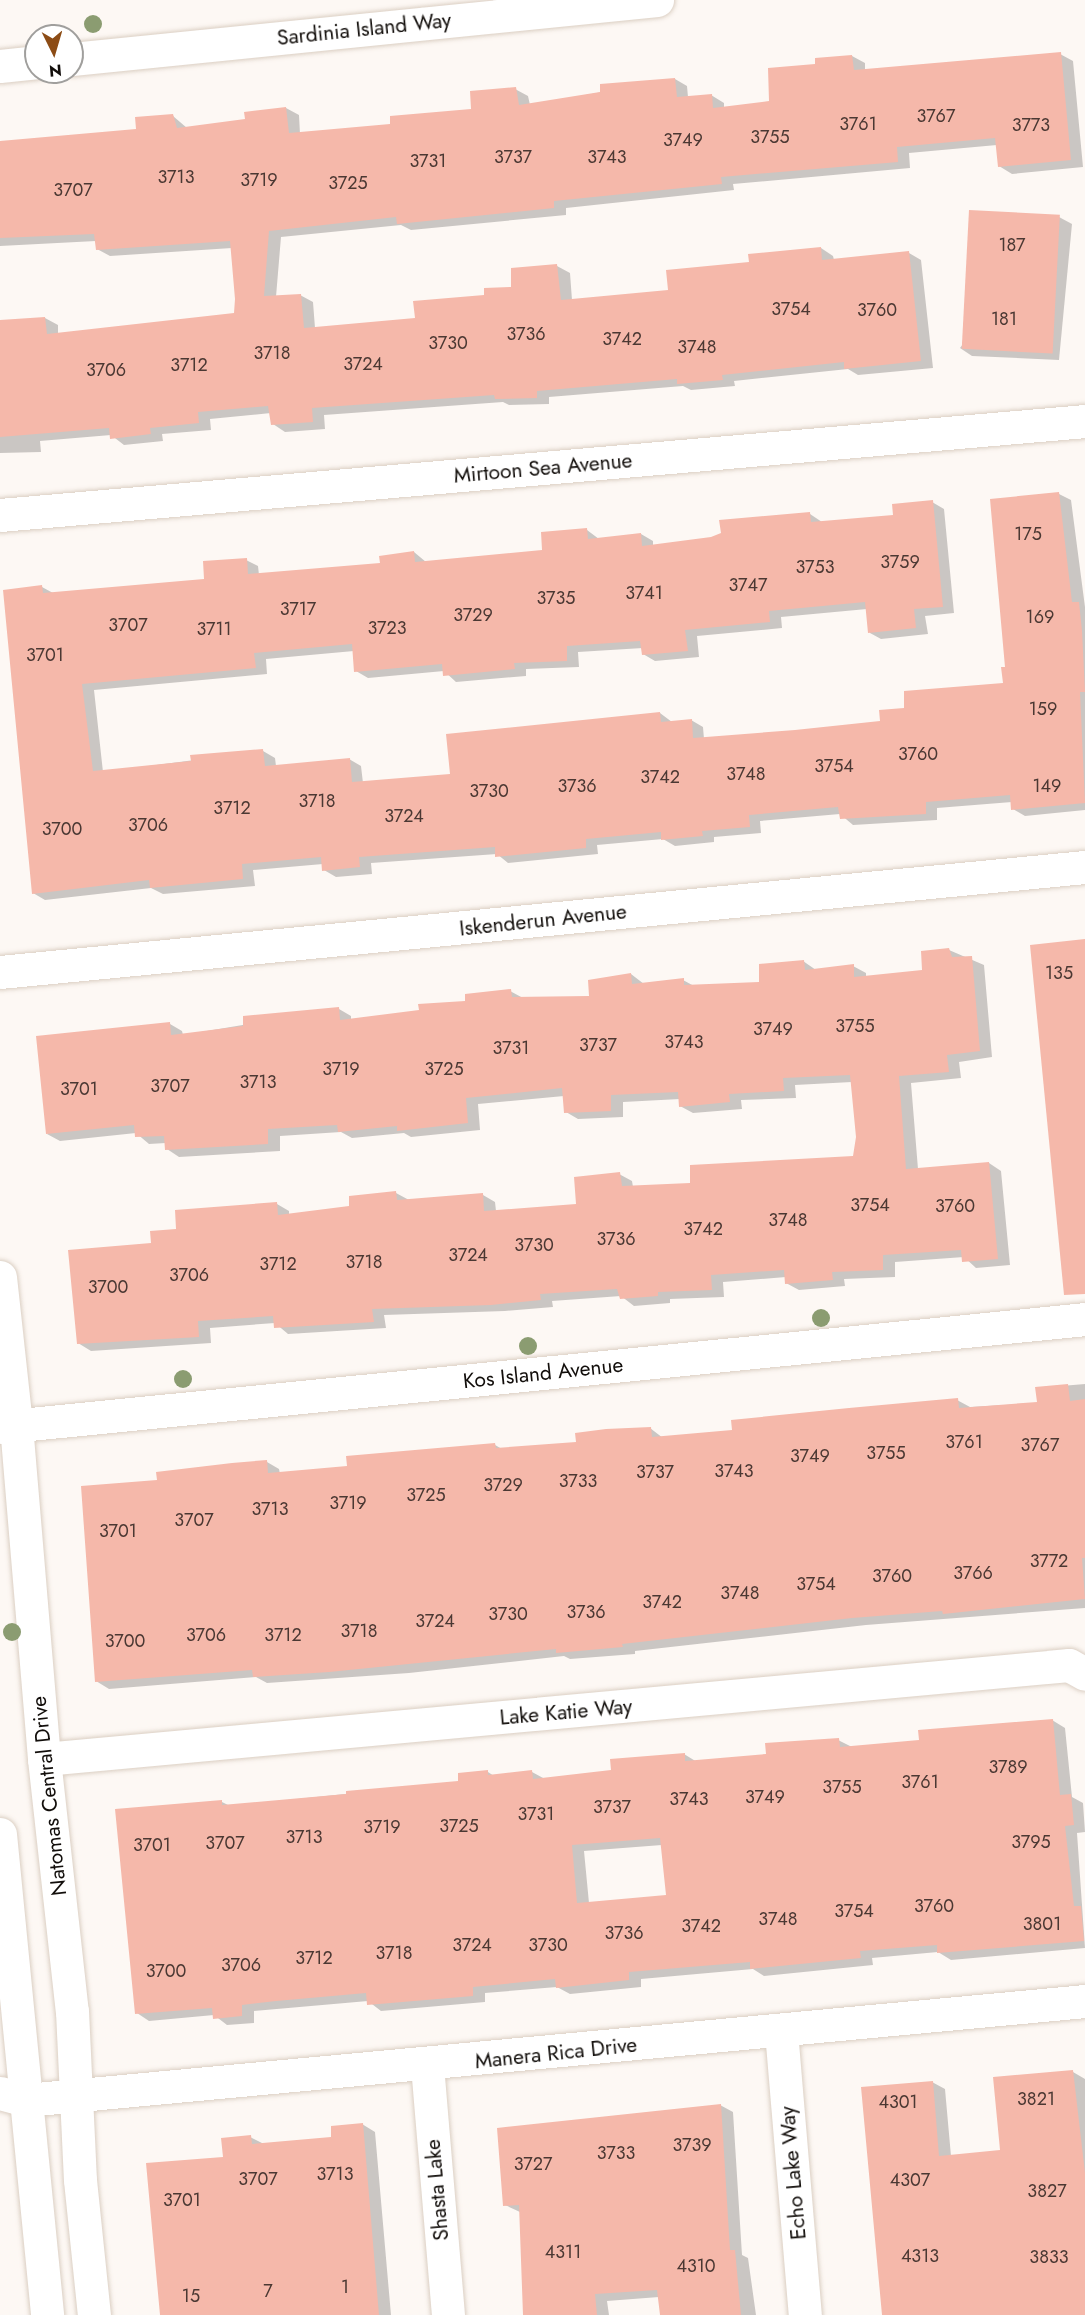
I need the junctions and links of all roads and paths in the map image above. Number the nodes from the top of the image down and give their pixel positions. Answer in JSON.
{"nodes":[{"id":1,"x":657,"y":0,"type":"edge"},
{"id":2,"x":84,"y":58,"type":"edge"},
{"id":3,"x":24,"y":63,"type":"edge"},
{"id":4,"x":0,"y":66,"type":"edge"},
{"id":5,"x":1085,"y":421,"type":"edge"},
{"id":6,"x":0,"y":515,"type":"edge"},
{"id":7,"x":1085,"y":867,"type":"edge"},
{"id":8,"x":0,"y":972,"type":"edge"},
{"id":9,"x":0,"y":1277,"type":"edge"},
{"id":10,"x":1085,"y":1319,"type":"edge"},
{"id":11,"x":8,"y":1426,"type":"edge"},
{"id":12,"x":1085,"y":1674,"type":"edge"},
{"id":13,"x":44,"y":1760,"type":"junction"},
{"id":14,"x":0,"y":1834,"type":"edge"},
{"id":15,"x":1085,"y":2001,"type":"edge"},
{"id":16,"x":781,"y":2031,"type":"junction"},
{"id":17,"x":427,"y":2065,"type":"junction"},
{"id":18,"x":76,"y":2095,"type":"junction"},
{"id":19,"x":9,"y":2102,"type":"edge"},
{"id":20,"x":47,"y":2315,"type":"edge"},
{"id":21,"x":94,"y":2315,"type":"edge"},
{"id":22,"x":448,"y":2315,"type":"edge"},
{"id":23,"x":806,"y":2315,"type":"edge"}],
"edges":[{"from":1,"to":2,"type":"street","name":"Sardinia Island Way"},
{"from":3,"to":4,"type":"street"},
{"from":5,"to":6,"type":"street","name":"Mirtoon Sea Avenue"},
{"from":7,"to":8,"type":"street","name":"Iskenderun Avenue"},
{"from":9,"to":11,"type":"street","name":"Natomas Central Drive"},
{"from":10,"to":11,"type":"street","name":"Kos Island Avenue"},
{"from":11,"to":13,"type":"street","name":"Natomas Central Drive"},
{"from":12,"to":13,"type":"street","name":"Lake Katie Way"},
{"from":13,"to":18,"type":"street","name":"Natomas Central Drive"},
{"from":14,"to":19,"type":"street"},
{"from":15,"to":16,"type":"street","name":"Manera Rica Drive"},
{"from":16,"to":17,"type":"street","name":"Manera Rica Drive"},
{"from":16,"to":23,"type":"street","name":"Echo Lake Way"},
{"from":17,"to":18,"type":"street","name":"Manera Rica Drive"},
{"from":17,"to":22,"type":"street","name":"Shasta Lake"},
{"from":18,"to":19,"type":"street","name":"Manera Rica Drive"},
{"from":18,"to":21,"type":"street","name":"Natomas Central Drive"},
{"from":19,"to":20,"type":"street"}]}
